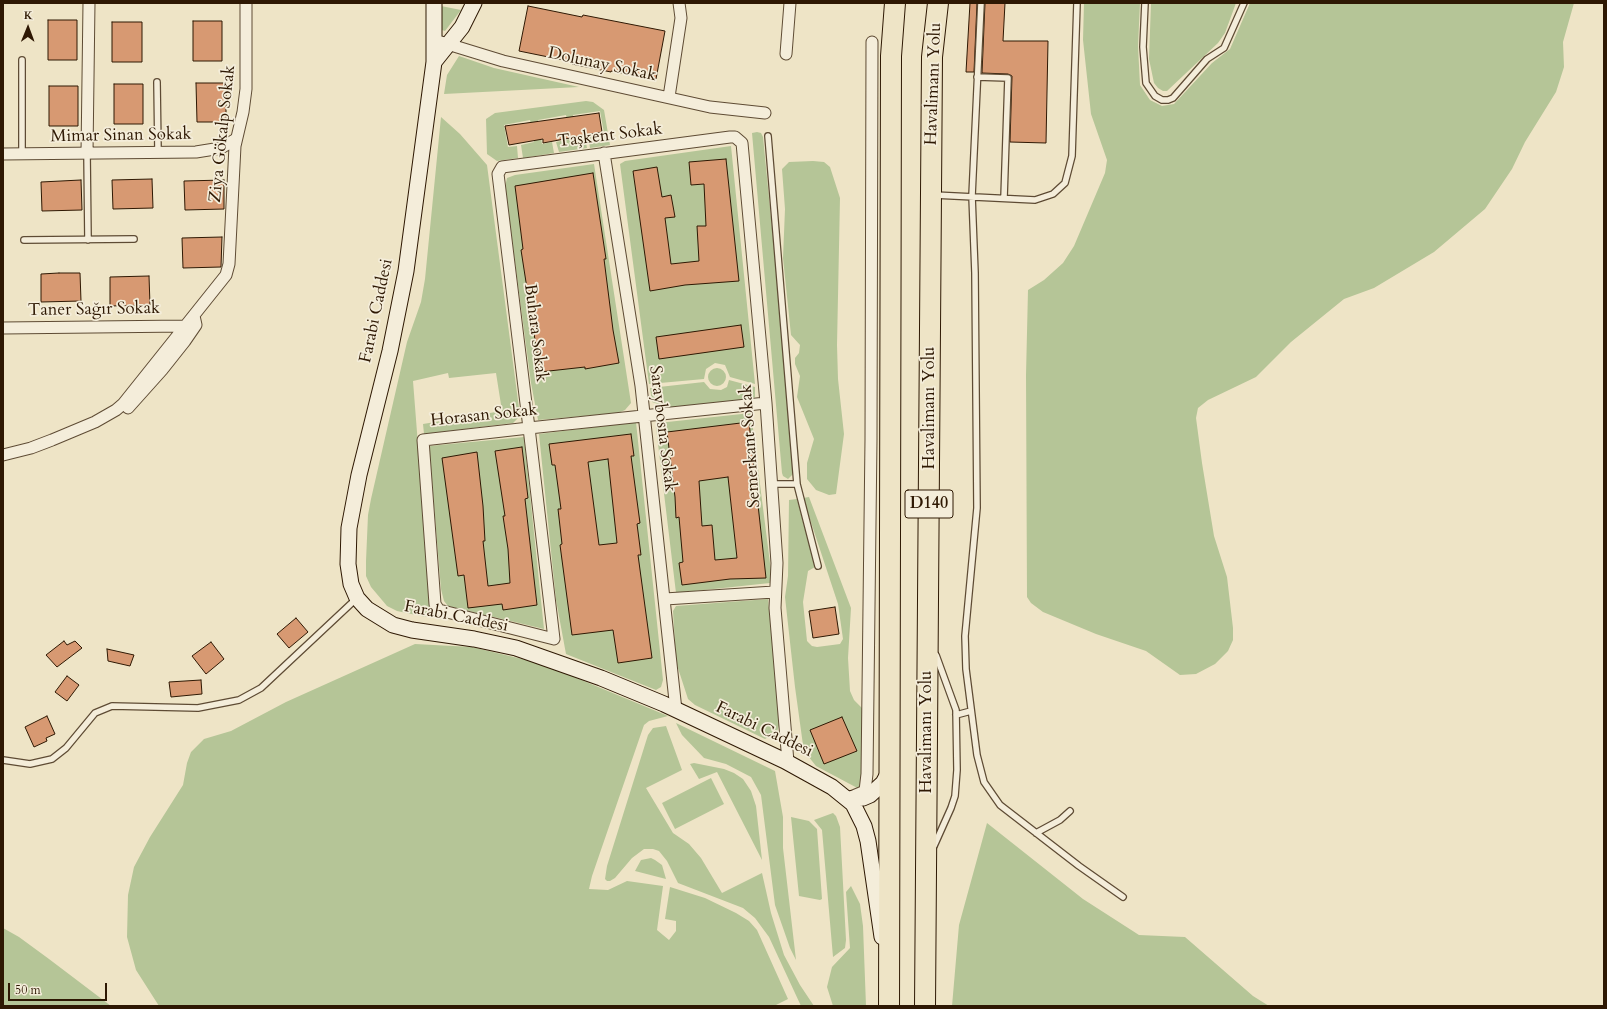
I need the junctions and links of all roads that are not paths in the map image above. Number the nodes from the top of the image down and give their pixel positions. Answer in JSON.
{"nodes":[{"id":1,"x":89,"y":3,"type":"edge"},
{"id":2,"x":246,"y":3,"type":"edge"},
{"id":3,"x":434,"y":3,"type":"edge"},
{"id":4,"x":474,"y":3,"type":"edge"},
{"id":5,"x":679,"y":3,"type":"edge"},
{"id":6,"x":790,"y":3,"type":"edge"},
{"id":7,"x":895,"y":3,"type":"edge"},
{"id":8,"x":938,"y":3,"type":"edge"},
{"id":9,"x":981,"y":3,"type":"edge"},
{"id":10,"x":1077,"y":3,"type":"edge"},
{"id":11,"x":1145,"y":3,"type":"edge"},
{"id":12,"x":1244,"y":3,"type":"edge"},
{"id":13,"x":441,"y":42,"type":"junction"},
{"id":14,"x":872,"y":42,"type":"dead end"},
{"id":15,"x":786,"y":54,"type":"dead end"},
{"id":16,"x":22,"y":60,"type":"dead end"},
{"id":17,"x":977,"y":77,"type":"junction"},
{"id":18,"x":157,"y":82,"type":"dead end"},
{"id":19,"x":669,"y":97,"type":"junction"},
{"id":20,"x":765,"y":113,"type":"dead end"},
{"id":21,"x":768,"y":136,"type":"dead end"},
{"id":22,"x":730,"y":137,"type":"joint"},
{"id":23,"x":236,"y":139,"type":"junction"},
{"id":24,"x":158,"y":152,"type":"junction"},
{"id":25,"x":88,"y":153,"type":"junction"},
{"id":26,"x":604,"y":153,"type":"junction"},
{"id":27,"x":3,"y":154,"type":"edge"},
{"id":28,"x":22,"y":154,"type":"junction"},
{"id":29,"x":498,"y":174,"type":"joint"},
{"id":30,"x":931,"y":195,"type":"junction"},
{"id":31,"x":972,"y":196,"type":"junction"},
{"id":32,"x":1004,"y":198,"type":"junction"},
{"id":33,"x":134,"y":239,"type":"dead end"},
{"id":34,"x":24,"y":240,"type":"dead end"},
{"id":35,"x":88,"y":240,"type":"junction"},
{"id":36,"x":194,"y":316,"type":"junction"},
{"id":37,"x":185,"y":326,"type":"junction"},
{"id":38,"x":3,"y":328,"type":"edge"},
{"id":39,"x":766,"y":403,"type":"junction"},
{"id":40,"x":644,"y":416,"type":"junction"},
{"id":41,"x":529,"y":428,"type":"junction"},
{"id":42,"x":3,"y":455,"type":"edge"},
{"id":43,"x":3,"y":462,"type":"edge"},
{"id":44,"x":771,"y":484,"type":"junction"},
{"id":45,"x":797,"y":484,"type":"junction"},
{"id":46,"x":818,"y":566,"type":"dead end"},
{"id":47,"x":774,"y":592,"type":"junction"},
{"id":48,"x":357,"y":598,"type":"junction"},
{"id":49,"x":665,"y":599,"type":"junction"},
{"id":50,"x":928,"y":635,"type":"junction"},
{"id":51,"x":554,"y":639,"type":"joint"},
{"id":52,"x":676,"y":710,"type":"junction"},
{"id":53,"x":971,"y":711,"type":"junction"},
{"id":54,"x":956,"y":715,"type":"junction"},
{"id":55,"x":3,"y":760,"type":"edge"},
{"id":56,"x":788,"y":762,"type":"junction"},
{"id":57,"x":889,"y":772,"type":"junction"},
{"id":58,"x":847,"y":799,"type":"junction"},
{"id":59,"x":1070,"y":811,"type":"dead end"},
{"id":60,"x":1036,"y":833,"type":"junction"},
{"id":61,"x":926,"y":863,"type":"junction"},
{"id":62,"x":926,"y":886,"type":"junction"},
{"id":63,"x":1123,"y":897,"type":"dead end"},
{"id":64,"x":889,"y":998,"type":"edge"},
{"id":65,"x":925,"y":1006,"type":"edge"},
{"id":66,"x":934,"y":1006,"type":"edge"}],
"edges":[{"from":1,"to":25,"type":"street"},
{"from":2,"to":23,"type":"street","name":"Ziya Gökalp Sokak"},
{"from":3,"to":13,"type":"street","name":"Farabi Caddesi"},
{"from":4,"to":13,"type":"street"},
{"from":5,"to":19,"type":"street"},
{"from":6,"to":15,"type":"street"},
{"from":7,"to":57,"type":"highway","number":"D140"},
{"from":8,"to":30,"type":"highway","name":"Havalimanı Yolu","number":"D140"},
{"from":9,"to":17,"type":"lane"},
{"from":10,"to":32,"type":"lane"},
{"from":11,"to":12,"type":"lane"},
{"from":13,"to":19,"type":"street","name":"Dolunay Sokak"},
{"from":13,"to":48,"type":"street","name":"Farabi Caddesi"},
{"from":14,"to":58,"type":"street"},
{"from":16,"to":28,"type":"lane"},
{"from":17,"to":31,"type":"lane"},
{"from":17,"to":32,"type":"lane"},
{"from":18,"to":24,"type":"lane"},
{"from":19,"to":20,"type":"street","name":"Dolunay Sokak"},
{"from":21,"to":45,"type":"lane"},
{"from":22,"to":26,"type":"street","name":"Taşkent Sokak"},
{"from":22,"to":39,"type":"street","name":"Semerkant Sokak"},
{"from":23,"to":24,"type":"street","name":"Mimar Sinan Sokak"},
{"from":23,"to":36,"type":"street","name":"Ziya Gökalp Sokak"},
{"from":24,"to":25,"type":"street","name":"Mimar Sinan Sokak"},
{"from":25,"to":28,"type":"street","name":"Mimar Sinan Sokak"},
{"from":25,"to":35,"type":"lane"},
{"from":26,"to":29,"type":"street","name":"Taşkent Sokak"},
{"from":26,"to":40,"type":"street","name":"Saraybosna Sokak"},
{"from":27,"to":28,"type":"street","name":"Mimar Sinan Sokak"},
{"from":29,"to":41,"type":"street","name":"Buhara Sokak"},
{"from":30,"to":31,"type":"lane"},
{"from":30,"to":50,"type":"highway","name":"Havalimanı Yolu","number":"D140"},
{"from":31,"to":32,"type":"lane"},
{"from":31,"to":53,"type":"lane"},
{"from":33,"to":35,"type":"lane"},
{"from":34,"to":35,"type":"lane"},
{"from":36,"to":37,"type":"street","name":"Ziya Gökalp Sokak"},
{"from":36,"to":43,"type":"street"},
{"from":37,"to":38,"type":"street","name":"Taner Sağır Sokak"},
{"from":37,"to":42,"type":"street","name":"Ziya Gökalp Sokak"},
{"from":39,"to":40,"type":"street","name":"Horasan Sokak"},
{"from":39,"to":44,"type":"street","name":"Semerkant Sokak"},
{"from":40,"to":41,"type":"street","name":"Horasan Sokak"},
{"from":40,"to":49,"type":"street","name":"Saraybosna Sokak"},
{"from":41,"to":51,"type":"street","name":"Buhara Sokak"},
{"from":41,"to":51,"type":"street","name":"Horasan Sokak"},
{"from":44,"to":45,"type":"lane"},
{"from":44,"to":47,"type":"street","name":"Semerkant Sokak"},
{"from":45,"to":46,"type":"lane"},
{"from":47,"to":49,"type":"street"},
{"from":47,"to":56,"type":"street","name":"Semerkant Sokak"},
{"from":48,"to":52,"type":"street","name":"Farabi Caddesi"},
{"from":48,"to":55,"type":"lane"},
{"from":49,"to":52,"type":"street","name":"Saraybosna Sokak"},
{"from":50,"to":54,"type":"lane"},
{"from":50,"to":61,"type":"highway","name":"Havalimanı Yolu","number":"D140"},
{"from":52,"to":56,"type":"street","name":"Farabi Caddesi"},
{"from":53,"to":54,"type":"lane"},
{"from":53,"to":60,"type":"lane"},
{"from":54,"to":61,"type":"lane"},
{"from":56,"to":58,"type":"street","name":"Farabi Caddesi"},
{"from":57,"to":58,"type":"street"},
{"from":57,"to":64,"type":"highway","number":"D140"},
{"from":58,"to":64,"type":"street","name":"Farabi Caddesi"},
{"from":59,"to":60,"type":"lane"},
{"from":60,"to":63,"type":"lane"},
{"from":61,"to":62,"type":"highway","name":"Havalimanı Yolu","number":"D140"},
{"from":62,"to":65,"type":"highway","name":"Havalimanı Yolu","number":"D140"},
{"from":62,"to":66,"type":"highway"}]}
